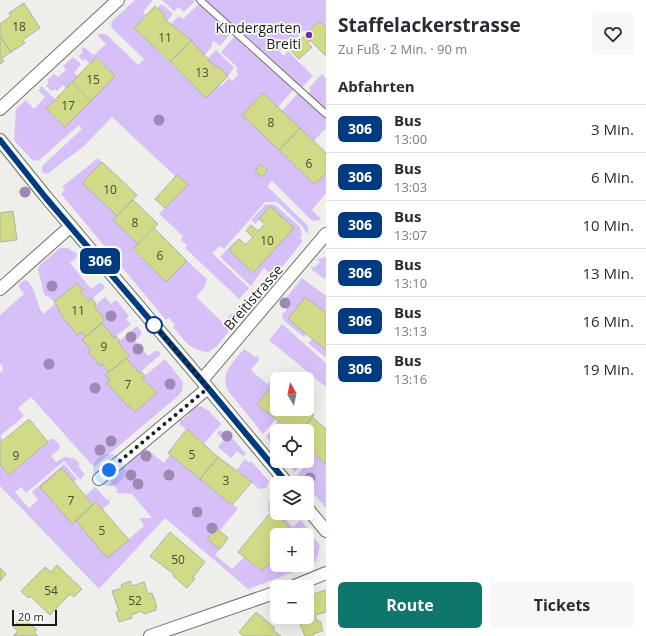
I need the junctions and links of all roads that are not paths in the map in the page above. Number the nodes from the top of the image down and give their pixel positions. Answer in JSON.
{"nodes":[{"id":1,"x":118,"y":0,"type":"edge"},
{"id":2,"x":200,"y":0,"type":"edge"},
{"id":3,"x":0,"y":109,"type":"edge"},
{"id":4,"x":326,"y":114,"type":"edge"},
{"id":5,"x":0,"y":140,"type":"edge"},
{"id":6,"x":71,"y":226,"type":"junction"},
{"id":7,"x":326,"y":234,"type":"edge"},
{"id":8,"x":0,"y":289,"type":"edge"},
{"id":9,"x":205,"y":384,"type":"junction"},
{"id":10,"x":281,"y":476,"type":"edge"},
{"id":11,"x":99,"y":479,"type":"dead end"},
{"id":12,"x":314,"y":516,"type":"edge"},
{"id":13,"x":326,"y":531,"type":"edge"},
{"id":14,"x":326,"y":573,"type":"edge"},
{"id":15,"x":309,"y":580,"type":"edge"},
{"id":16,"x":270,"y":594,"type":"edge"},
{"id":17,"x":150,"y":636,"type":"edge"}],
"edges":[{"from":1,"to":3,"type":"street"},
{"from":2,"to":4,"type":"lane"},
{"from":5,"to":6,"type":"street"},
{"from":6,"to":8,"type":"street"},
{"from":6,"to":9,"type":"street"},
{"from":7,"to":9,"type":"street","name":"Breitistrasse"},
{"from":9,"to":10,"type":"street"},
{"from":9,"to":11,"type":"street","name":"Breitistrasse"},
{"from":12,"to":13,"type":"street"},
{"from":14,"to":15,"type":"street"},
{"from":16,"to":17,"type":"street"}]}
